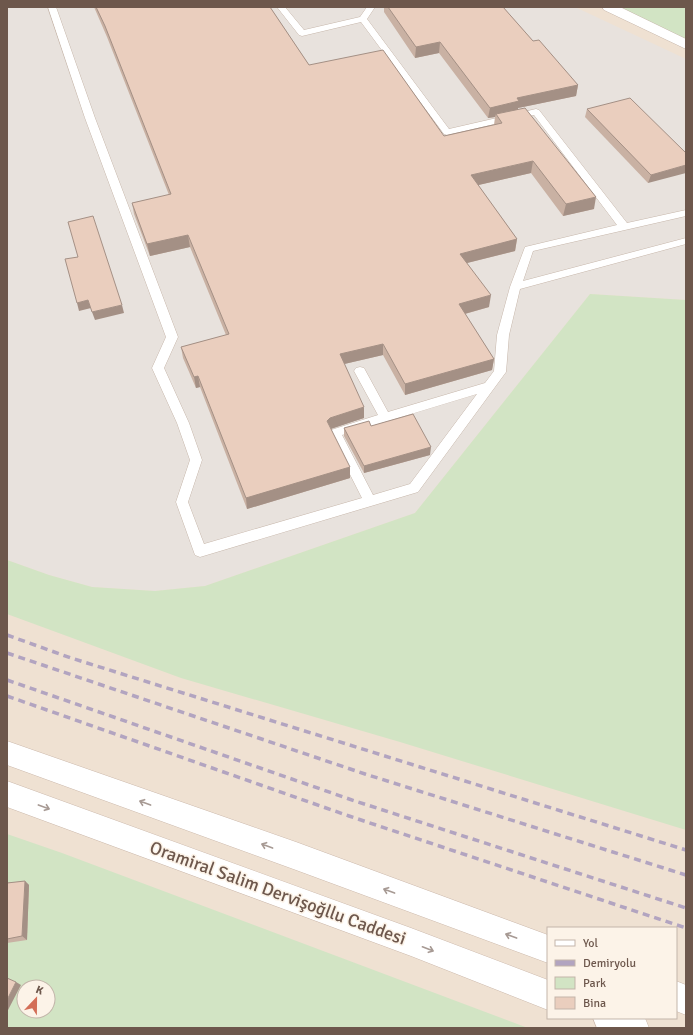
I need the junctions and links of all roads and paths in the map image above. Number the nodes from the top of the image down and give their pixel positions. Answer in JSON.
{"nodes":[{"id":1,"x":52,"y":7,"type":"edge"},
{"id":2,"x":281,"y":7,"type":"edge"},
{"id":3,"x":371,"y":7,"type":"edge"},
{"id":4,"x":609,"y":7,"type":"edge"},
{"id":5,"x":363,"y":19,"type":"junction"},
{"id":6,"x":686,"y":45,"type":"edge"},
{"id":7,"x":686,"y":213,"type":"edge"},
{"id":8,"x":624,"y":227,"type":"junction"},
{"id":9,"x":686,"y":241,"type":"edge"},
{"id":10,"x":514,"y":287,"type":"junction"},
{"id":11,"x":360,"y":371,"type":"dead end"},
{"id":12,"x":490,"y":386,"type":"junction"},
{"id":13,"x":385,"y":418,"type":"junction"},
{"id":14,"x":370,"y":500,"type":"junction"},
{"id":15,"x":7,"y":753,"type":"edge"},
{"id":16,"x":7,"y":794,"type":"edge"},
{"id":17,"x":547,"y":949,"type":"edge"},
{"id":18,"x":547,"y":995,"type":"edge"},
{"id":19,"x":611,"y":1019,"type":"edge"},
{"id":20,"x":634,"y":1028,"type":"edge"}],
"edges":[{"from":1,"to":14,"type":"lane"},
{"from":2,"to":5,"type":"lane"},
{"from":3,"to":5,"type":"lane"},
{"from":4,"to":6,"type":"main road"},
{"from":5,"to":8,"type":"lane"},
{"from":7,"to":8,"type":"lane"},
{"from":8,"to":10,"type":"lane"},
{"from":9,"to":10,"type":"lane"},
{"from":10,"to":12,"type":"lane"},
{"from":11,"to":13,"type":"lane"},
{"from":12,"to":13,"type":"lane"},
{"from":12,"to":14,"type":"lane"},
{"from":13,"to":14,"type":"lane"},
{"from":17,"to":15,"type":"main road","one_way":true},
{"from":16,"to":18,"type":"main road","name":"Oramiral Salim Dervişoğllu Caddesi","one_way":true},
{"from":19,"to":20,"type":"main road"}]}
